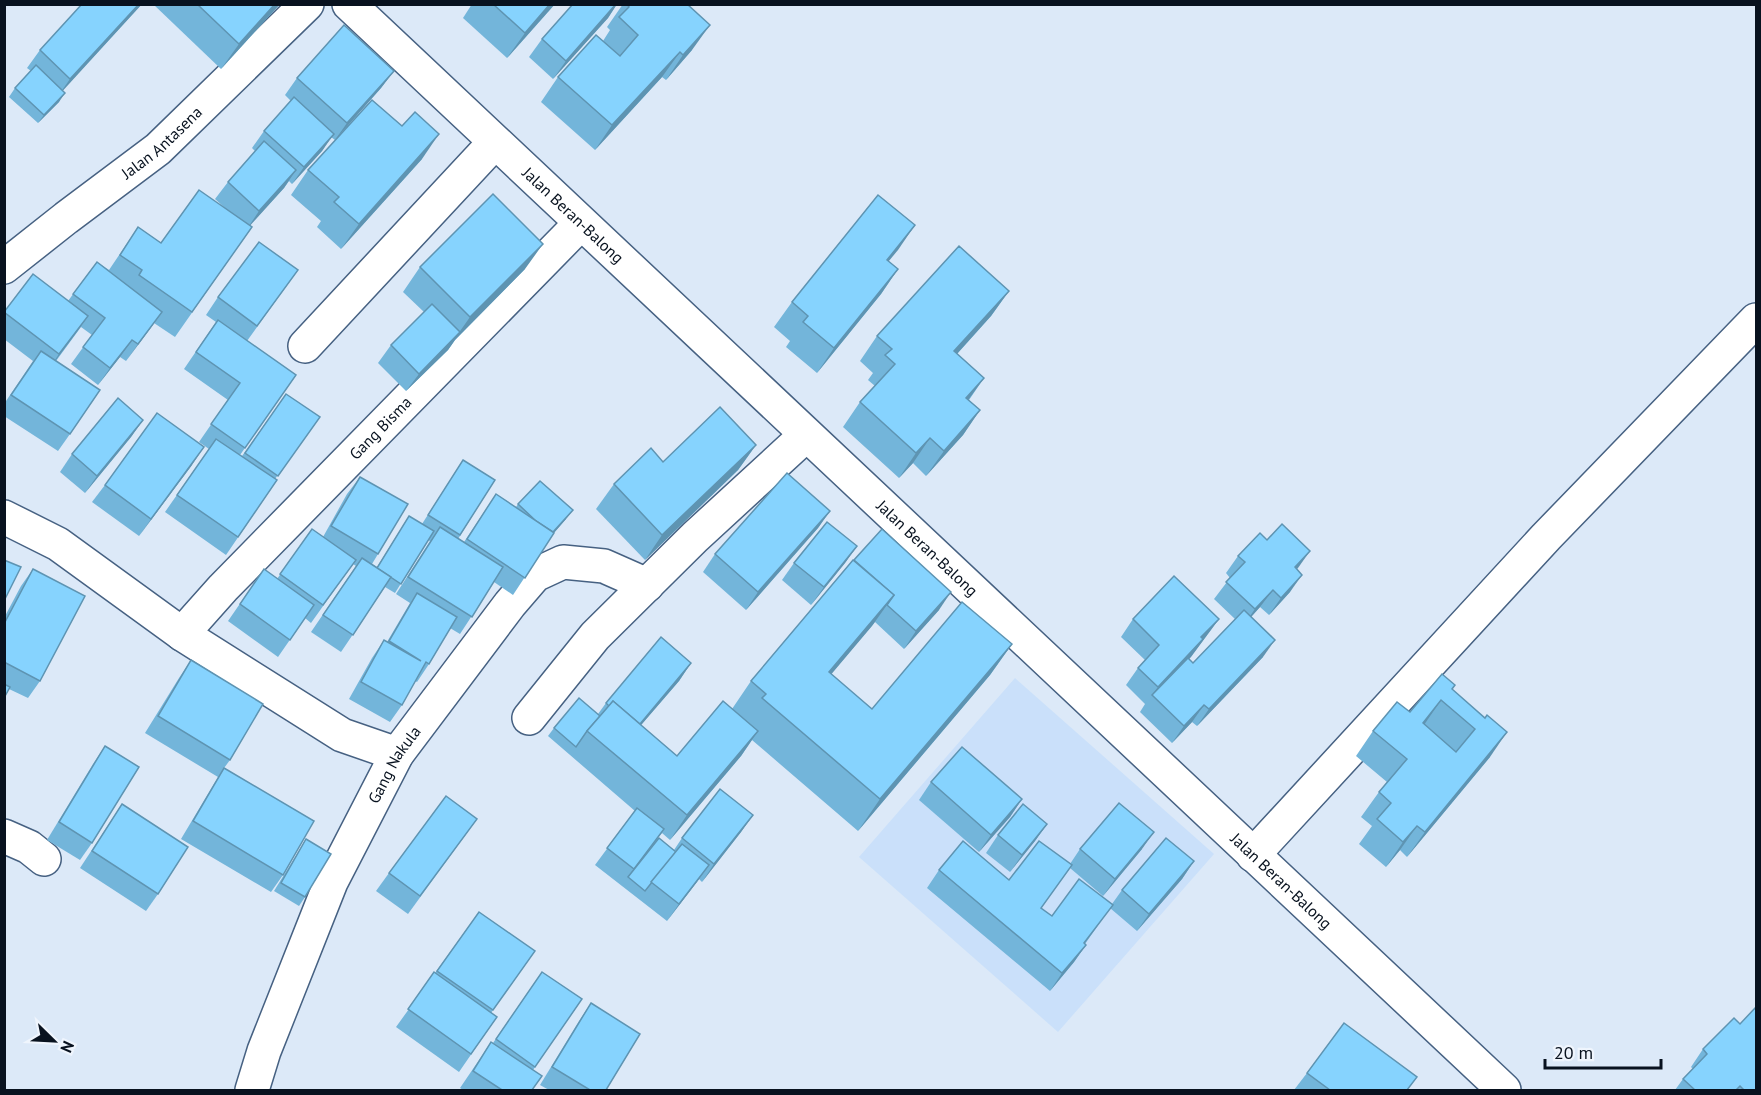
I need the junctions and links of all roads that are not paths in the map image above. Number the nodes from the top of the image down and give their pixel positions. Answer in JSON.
{"nodes":[{"id":1,"x":307,"y":4,"type":"edge"},
{"id":2,"x":349,"y":4,"type":"edge"},
{"id":3,"x":495,"y":142,"type":"junction"},
{"id":4,"x":581,"y":223,"type":"junction"},
{"id":5,"x":4,"y":267,"type":"edge"},
{"id":6,"x":1756,"y":320,"type":"edge"},
{"id":7,"x":305,"y":346,"type":"dead end"},
{"id":8,"x":806,"y":435,"type":"junction"},
{"id":9,"x":4,"y":517,"type":"edge"},
{"id":10,"x":647,"y":585,"type":"junction"},
{"id":11,"x":183,"y":634,"type":"junction"},
{"id":12,"x":529,"y":718,"type":"dead end"},
{"id":13,"x":397,"y":754,"type":"junction"},
{"id":14,"x":4,"y":836,"type":"edge"},
{"id":15,"x":1253,"y":855,"type":"junction"},
{"id":16,"x":44,"y":859,"type":"dead end"},
{"id":17,"x":252,"y":1090,"type":"edge"},
{"id":18,"x":1504,"y":1090,"type":"edge"}],
"edges":[{"from":1,"to":5,"type":"street","name":"Jalan Antasena"},
{"from":2,"to":3,"type":"street","name":"Jalan Beran-Balong"},
{"from":3,"to":4,"type":"street","name":"Jalan Beran-Balong"},
{"from":3,"to":7,"type":"street"},
{"from":4,"to":8,"type":"street","name":"Jalan Beran-Balong"},
{"from":4,"to":11,"type":"street","name":"Gang Bisma"},
{"from":6,"to":15,"type":"street"},
{"from":8,"to":10,"type":"street"},
{"from":8,"to":15,"type":"street","name":"Jalan Beran-Balong"},
{"from":9,"to":11,"type":"street"},
{"from":10,"to":12,"type":"street"},
{"from":10,"to":13,"type":"street","name":"Gang Nakula"},
{"from":11,"to":13,"type":"street"},
{"from":13,"to":17,"type":"street","name":"Gang Nakula"},
{"from":14,"to":16,"type":"street"},
{"from":15,"to":18,"type":"street","name":"Jalan Beran-Balong"}]}
